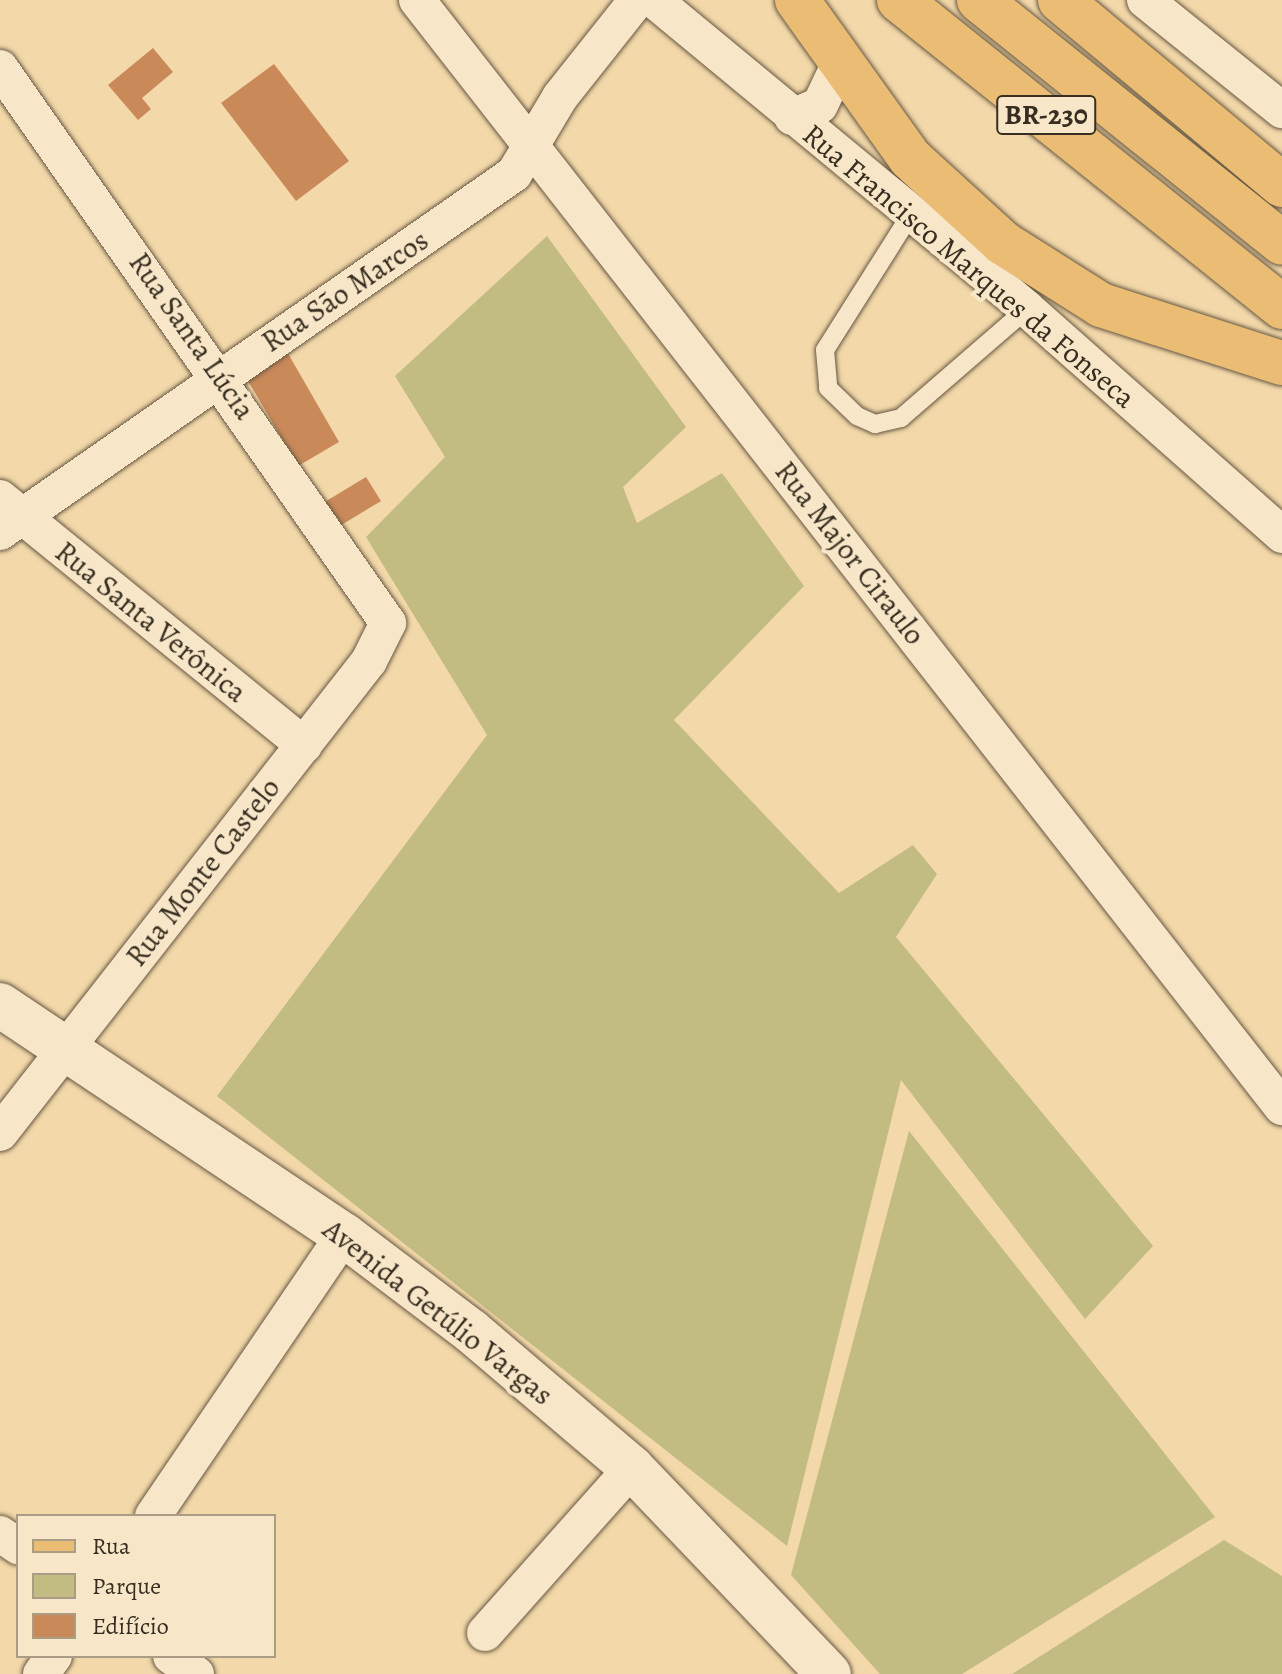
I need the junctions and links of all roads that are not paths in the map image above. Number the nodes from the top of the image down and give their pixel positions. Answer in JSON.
{"nodes":[{"id":1,"x":417,"y":0,"type":"edge"},
{"id":2,"x":637,"y":0,"type":"edge"},
{"id":3,"x":654,"y":0,"type":"edge"},
{"id":4,"x":797,"y":0,"type":"edge"},
{"id":5,"x":899,"y":0,"type":"edge"},
{"id":6,"x":979,"y":0,"type":"edge"},
{"id":7,"x":1060,"y":0,"type":"edge"},
{"id":8,"x":1147,"y":1,"type":"edge"},
{"id":9,"x":840,"y":63,"type":"junction"},
{"id":10,"x":4,"y":80,"type":"edge"},
{"id":11,"x":1282,"y":110,"type":"edge"},
{"id":12,"x":792,"y":117,"type":"junction"},
{"id":13,"x":535,"y":148,"type":"junction"},
{"id":14,"x":1282,"y":185,"type":"edge"},
{"id":15,"x":911,"y":214,"type":"junction"},
{"id":16,"x":1282,"y":243,"type":"edge"},
{"id":17,"x":1282,"y":307,"type":"edge"},
{"id":18,"x":1027,"y":309,"type":"junction"},
{"id":19,"x":1282,"y":363,"type":"edge"},
{"id":20,"x":221,"y":375,"type":"junction"},
{"id":21,"x":7,"y":516,"type":"edge"},
{"id":22,"x":1282,"y":535,"type":"edge"},
{"id":23,"x":382,"y":605,"type":"joint"},
{"id":24,"x":304,"y":745,"type":"junction"},
{"id":25,"x":0,"y":1005,"type":"edge"},
{"id":26,"x":63,"y":1048,"type":"junction"},
{"id":27,"x":1279,"y":1094,"type":"edge"},
{"id":28,"x":0,"y":1133,"type":"edge"},
{"id":29,"x":344,"y":1235,"type":"junction"},
{"id":30,"x":632,"y":1468,"type":"junction"},
{"id":31,"x":154,"y":1514,"type":"edge"},
{"id":32,"x":485,"y":1633,"type":"dead end"},
{"id":33,"x":174,"y":1658,"type":"edge"},
{"id":34,"x":196,"y":1674,"type":"edge"},
{"id":35,"x":829,"y":1674,"type":"edge"}],
"edges":[{"from":1,"to":13,"type":"street","name":"Rua Major Ciraulo"},
{"from":2,"to":13,"type":"street","name":"Rua São Marcos"},
{"from":3,"to":12,"type":"street","name":"Rua Francisco Marques da Fonseca"},
{"from":4,"to":9,"type":"main road"},
{"from":5,"to":17,"type":"main road","number":"BR-230"},
{"from":6,"to":16,"type":"main road","number":"BR-230"},
{"from":7,"to":14,"type":"main road"},
{"from":8,"to":11,"type":"street"},
{"from":9,"to":12,"type":"street"},
{"from":9,"to":19,"type":"main road"},
{"from":10,"to":20,"type":"street","name":"Rua Santa Lúcia"},
{"from":12,"to":15,"type":"street","name":"Rua Francisco Marques da Fonseca"},
{"from":13,"to":20,"type":"street","name":"Rua São Marcos"},
{"from":13,"to":27,"type":"street","name":"Rua Major Ciraulo"},
{"from":15,"to":18,"type":"street","name":"Rua Francisco Marques da Fonseca"},
{"from":15,"to":18,"type":"lane"},
{"from":18,"to":22,"type":"street","name":"Rua Francisco Marques da Fonseca"},
{"from":20,"to":21,"type":"street","name":"Rua São Marcos"},
{"from":20,"to":23,"type":"street","name":"Rua Santa Lúcia"},
{"from":21,"to":24,"type":"street","name":"Rua Santa Verônica"},
{"from":23,"to":24,"type":"street","name":"Rua Monte Castelo"},
{"from":24,"to":26,"type":"street","name":"Rua Monte Castelo"},
{"from":25,"to":26,"type":"street","name":"Avenida Getúlio Vargas"},
{"from":26,"to":28,"type":"street","name":"Rua Monte Castelo"},
{"from":26,"to":29,"type":"street","name":"Avenida Getúlio Vargas"},
{"from":29,"to":30,"type":"street","name":"Avenida Getúlio Vargas"},
{"from":29,"to":31,"type":"street"},
{"from":30,"to":32,"type":"street"},
{"from":30,"to":35,"type":"street","name":"Avenida Getúlio Vargas"},
{"from":33,"to":34,"type":"street"}]}
